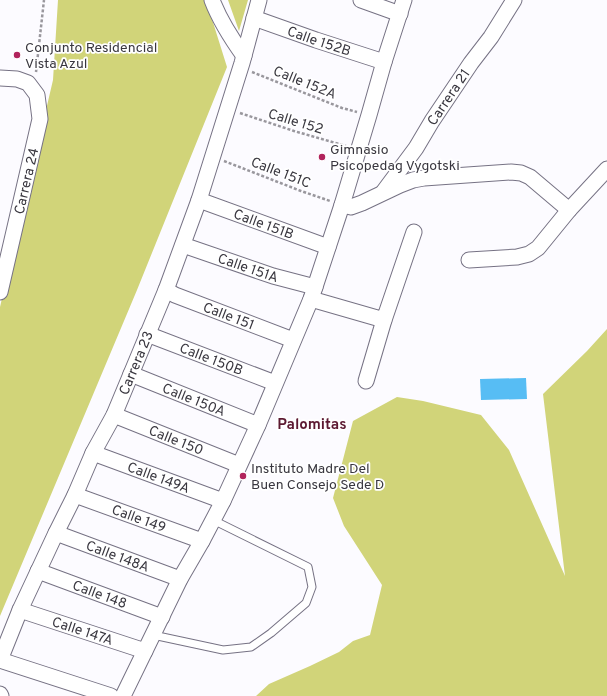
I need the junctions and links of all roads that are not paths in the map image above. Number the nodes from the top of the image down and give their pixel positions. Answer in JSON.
{"nodes":[{"id":1,"x":212,"y":0,"type":"edge"},
{"id":2,"x":259,"y":0,"type":"edge"},
{"id":3,"x":361,"y":0,"type":"edge"},
{"id":4,"x":514,"y":0,"type":"edge"},
{"id":5,"x":402,"y":7,"type":"edge"},
{"id":6,"x":254,"y":18,"type":"junction"},
{"id":7,"x":244,"y":56,"type":"junction"},
{"id":8,"x":384,"y":62,"type":"junction"},
{"id":9,"x":0,"y":78,"type":"edge"},
{"id":10,"x":607,"y":169,"type":"edge"},
{"id":11,"x":382,"y":194,"type":"junction"},
{"id":12,"x":200,"y":200,"type":"junction"},
{"id":13,"x":342,"y":205,"type":"junction"},
{"id":14,"x":569,"y":210,"type":"junction"},
{"id":15,"x":414,"y":232,"type":"dead end"},
{"id":16,"x":183,"y":245,"type":"junction"},
{"id":17,"x":328,"y":247,"type":"junction"},
{"id":18,"x":469,"y":260,"type":"dead end"},
{"id":19,"x":166,"y":290,"type":"junction"},
{"id":20,"x":0,"y":292,"type":"edge"},
{"id":21,"x":313,"y":293,"type":"junction"},
{"id":22,"x":384,"y":320,"type":"junction"},
{"id":23,"x":147,"y":334,"type":"junction"},
{"id":24,"x":293,"y":340,"type":"junction"},
{"id":25,"x":131,"y":374,"type":"junction"},
{"id":26,"x":366,"y":381,"type":"dead end"},
{"id":27,"x":275,"y":383,"type":"junction"},
{"id":28,"x":114,"y":415,"type":"junction"},
{"id":29,"x":258,"y":425,"type":"junction"},
{"id":30,"x":94,"y":453,"type":"junction"},
{"id":31,"x":239,"y":465,"type":"junction"},
{"id":32,"x":75,"y":495,"type":"junction"},
{"id":33,"x":223,"y":501,"type":"junction"},
{"id":34,"x":213,"y":520,"type":"junction"},
{"id":35,"x":56,"y":533,"type":"junction"},
{"id":36,"x":202,"y":541,"type":"junction"},
{"id":37,"x":38,"y":571,"type":"junction"},
{"id":38,"x":180,"y":580,"type":"junction"},
{"id":39,"x":20,"y":610,"type":"junction"},
{"id":40,"x":162,"y":617,"type":"junction"},
{"id":41,"x":153,"y":635,"type":"junction"},
{"id":42,"x":145,"y":651,"type":"junction"},
{"id":43,"x":0,"y":660,"type":"edge"},
{"id":44,"x":111,"y":696,"type":"edge"},
{"id":45,"x":123,"y":696,"type":"edge"}],
"edges":[{"from":1,"to":7,"type":"street"},
{"from":2,"to":6,"type":"street","name":"Carrera 23"},
{"from":3,"to":5,"type":"street"},
{"from":4,"to":11,"type":"street","name":"Carrera 21"},
{"from":5,"to":8,"type":"street"},
{"from":6,"to":7,"type":"street","name":"Carrera 23"},
{"from":6,"to":8,"type":"street","name":"Calle 152B"},
{"from":7,"to":12,"type":"street","name":"Carrera 23"},
{"from":8,"to":13,"type":"street"},
{"from":9,"to":20,"type":"street","name":"Carrera 24"},
{"from":10,"to":14,"type":"street"},
{"from":11,"to":13,"type":"street"},
{"from":11,"to":14,"type":"street"},
{"from":12,"to":16,"type":"street","name":"Carrera 23"},
{"from":12,"to":17,"type":"street","name":"Calle 151B"},
{"from":13,"to":17,"type":"street"},
{"from":14,"to":18,"type":"street"},
{"from":15,"to":22,"type":"street"},
{"from":16,"to":19,"type":"street","name":"Carrera 23"},
{"from":16,"to":21,"type":"street","name":"Calle 151A"},
{"from":17,"to":21,"type":"street"},
{"from":19,"to":23,"type":"street","name":"Carrera 23"},
{"from":19,"to":24,"type":"street","name":"Calle 151"},
{"from":21,"to":22,"type":"street","name":"Calle 151A"},
{"from":21,"to":24,"type":"street"},
{"from":22,"to":26,"type":"street"},
{"from":23,"to":25,"type":"street","name":"Carrera 23"},
{"from":23,"to":27,"type":"street","name":"Calle 150B"},
{"from":24,"to":27,"type":"street"},
{"from":25,"to":28,"type":"street","name":"Carrera 23"},
{"from":25,"to":29,"type":"street","name":"Calle 150A"},
{"from":27,"to":29,"type":"street"},
{"from":28,"to":30,"type":"street","name":"Carrera 23"},
{"from":28,"to":31,"type":"street","name":"Calle 150"},
{"from":29,"to":31,"type":"street"},
{"from":30,"to":32,"type":"street","name":"Carrera 23"},
{"from":30,"to":33,"type":"street","name":"Calle 149A"},
{"from":31,"to":33,"type":"street"},
{"from":32,"to":35,"type":"street","name":"Carrera 23"},
{"from":32,"to":36,"type":"street","name":"Calle 149"},
{"from":33,"to":34,"type":"street"},
{"from":34,"to":36,"type":"street"},
{"from":34,"to":41,"type":"lane"},
{"from":35,"to":37,"type":"street","name":"Carrera 23"},
{"from":35,"to":38,"type":"street","name":"Calle 148A"},
{"from":36,"to":38,"type":"street"},
{"from":37,"to":39,"type":"street","name":"Carrera 23"},
{"from":37,"to":40,"type":"street","name":"Calle 148"},
{"from":38,"to":40,"type":"street"},
{"from":39,"to":42,"type":"street","name":"Calle 147A"},
{"from":39,"to":43,"type":"street","name":"Carrera 23"},
{"from":40,"to":41,"type":"street"},
{"from":41,"to":42,"type":"street"},
{"from":42,"to":45,"type":"street"},
{"from":43,"to":44,"type":"street"}]}
